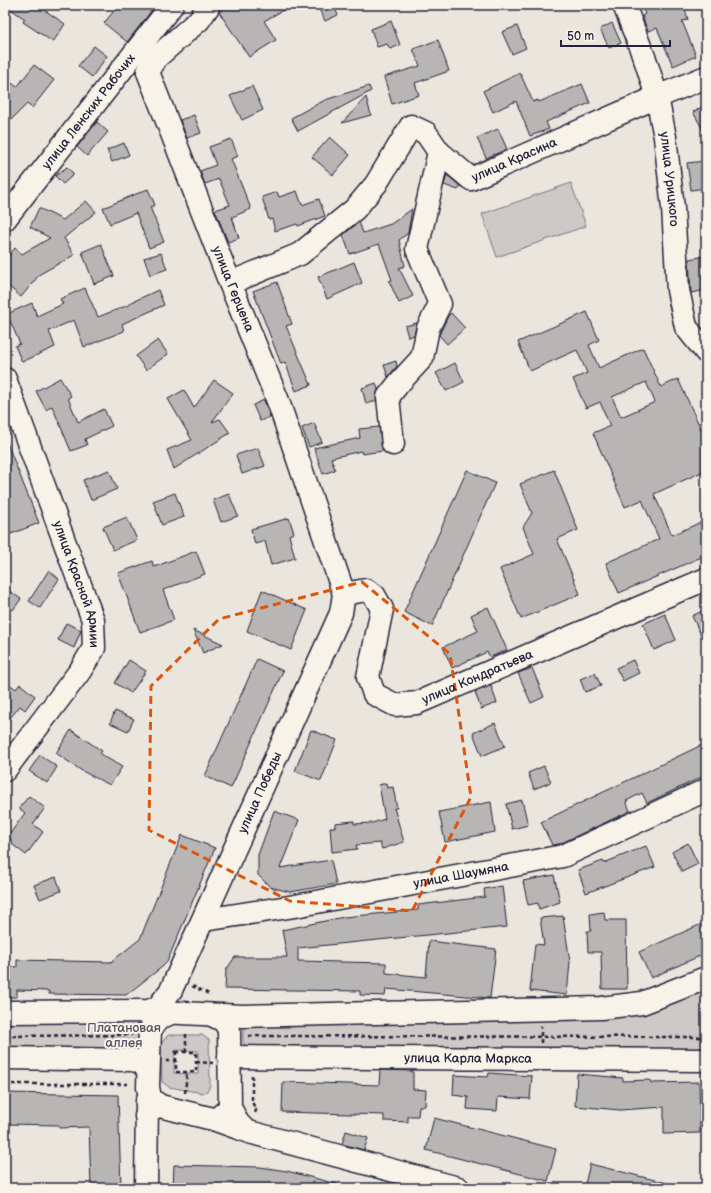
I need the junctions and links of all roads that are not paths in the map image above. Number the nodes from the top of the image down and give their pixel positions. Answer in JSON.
{"nodes":[{"id":1,"x":172,"y":5,"type":"edge"},
{"id":2,"x":207,"y":5,"type":"edge"},
{"id":3,"x":624,"y":5,"type":"edge"},
{"id":4,"x":706,"y":77,"type":"edge"},
{"id":5,"x":657,"y":97,"type":"junction"},
{"id":6,"x":439,"y":152,"type":"junction"},
{"id":7,"x":5,"y":219,"type":"edge"},
{"id":8,"x":230,"y":283,"type":"junction"},
{"id":9,"x":706,"y":352,"type":"edge"},
{"id":10,"x":5,"y":379,"type":"edge"},
{"id":11,"x":393,"y":444,"type":"dead end"},
{"id":12,"x":706,"y":579,"type":"edge"},
{"id":13,"x":344,"y":594,"type":"junction"},
{"id":14,"x":5,"y":770,"type":"edge"},
{"id":15,"x":706,"y":790,"type":"edge"},
{"id":16,"x":204,"y":920,"type":"junction"},
{"id":17,"x":706,"y":978,"type":"edge"},
{"id":18,"x":5,"y":1012,"type":"edge"},
{"id":19,"x":168,"y":1012,"type":"junction"},
{"id":20,"x":234,"y":1018,"type":"junction"},
{"id":21,"x":5,"y":1058,"type":"edge"},
{"id":22,"x":706,"y":1060,"type":"edge"},
{"id":23,"x":217,"y":1061,"type":"junction"},
{"id":24,"x":144,"y":1080,"type":"junction"},
{"id":25,"x":229,"y":1097,"type":"junction"},
{"id":26,"x":153,"y":1111,"type":"junction"},
{"id":27,"x":213,"y":1119,"type":"junction"},
{"id":28,"x":247,"y":1131,"type":"junction"},
{"id":29,"x":146,"y":1188,"type":"edge"},
{"id":30,"x":458,"y":1188,"type":"edge"}],
"edges":[{"from":1,"to":7,"type":"street","name":"улица Ленских Рабочих"},
{"from":2,"to":8,"type":"street","name":"улица Герцена"},
{"from":3,"to":5,"type":"street","name":"улица Урицкого"},
{"from":4,"to":5,"type":"street","name":"улица Красина"},
{"from":5,"to":6,"type":"street","name":"улица Красина"},
{"from":5,"to":9,"type":"street","name":"улица Урицкого"},
{"from":6,"to":8,"type":"street","name":"улица Красина"},
{"from":6,"to":11,"type":"street"},
{"from":8,"to":13,"type":"street","name":"улица Герцена"},
{"from":10,"to":14,"type":"street","name":"улица Красной Армии"},
{"from":12,"to":13,"type":"street","name":"улица Кондратьева"},
{"from":13,"to":16,"type":"street","name":"улица Победы"},
{"from":15,"to":16,"type":"street","name":"улица Шаумяна"},
{"from":16,"to":19,"type":"street","name":"улица Победы"},
{"from":17,"to":20,"type":"street"},
{"from":18,"to":19,"type":"street"},
{"from":19,"to":20,"type":"street"},
{"from":19,"to":24,"type":"street"},
{"from":20,"to":23,"type":"street"},
{"from":21,"to":24,"type":"street"},
{"from":22,"to":23,"type":"street","name":"улица Карла Маркса"},
{"from":23,"to":25,"type":"street"},
{"from":24,"to":26,"type":"street"},
{"from":25,"to":27,"type":"street"},
{"from":25,"to":28,"type":"street"},
{"from":26,"to":27,"type":"street"},
{"from":26,"to":29,"type":"street"},
{"from":27,"to":28,"type":"street"},
{"from":28,"to":30,"type":"street"}]}
